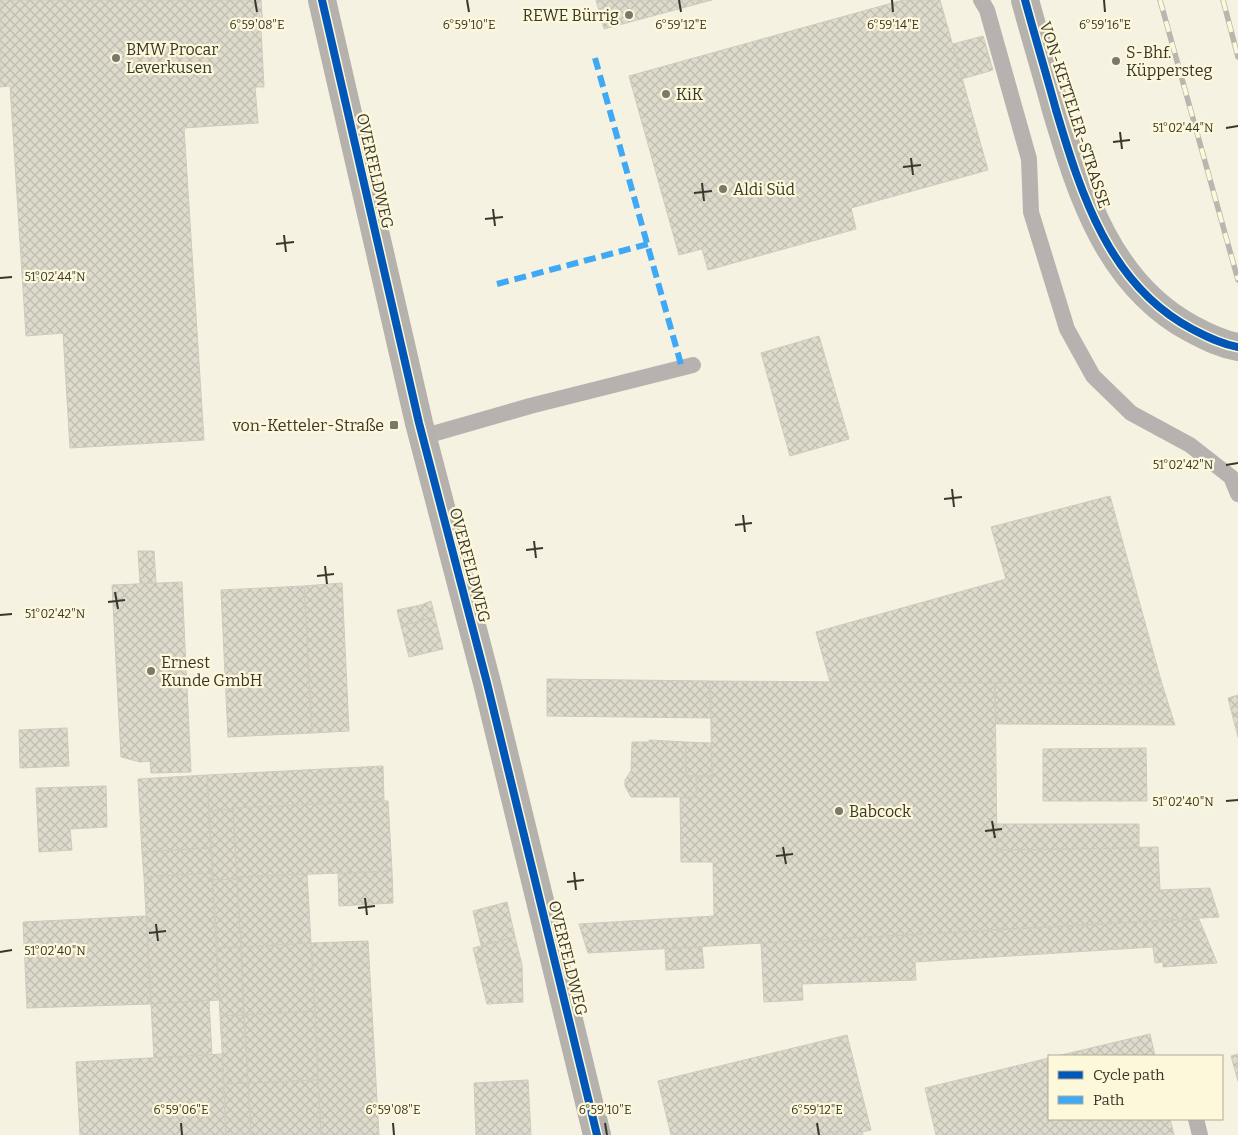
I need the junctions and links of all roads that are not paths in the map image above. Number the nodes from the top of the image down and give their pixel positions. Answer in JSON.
{"nodes":[{"id":1,"x":322,"y":0,"type":"edge"},
{"id":2,"x":981,"y":0,"type":"edge"},
{"id":3,"x":1025,"y":0,"type":"edge"},
{"id":4,"x":1238,"y":347,"type":"edge"},
{"id":5,"x":693,"y":364,"type":"dead end"},
{"id":6,"x":422,"y":436,"type":"junction"},
{"id":7,"x":1238,"y":494,"type":"edge"},
{"id":8,"x":1196,"y":1120,"type":"edge"},
{"id":9,"x":597,"y":1135,"type":"edge"},
{"id":10,"x":1200,"y":1135,"type":"edge"}],
"edges":[{"from":1,"to":6,"type":"street","name":"OVERFELDWEG"},
{"from":2,"to":7,"type":"lane"},
{"from":3,"to":4,"type":"street","name":"VON-KETTELER-STRASSE"},
{"from":5,"to":6,"type":"lane"},
{"from":6,"to":9,"type":"street","name":"OVERFELDWEG"},
{"from":8,"to":10,"type":"lane"}]}
